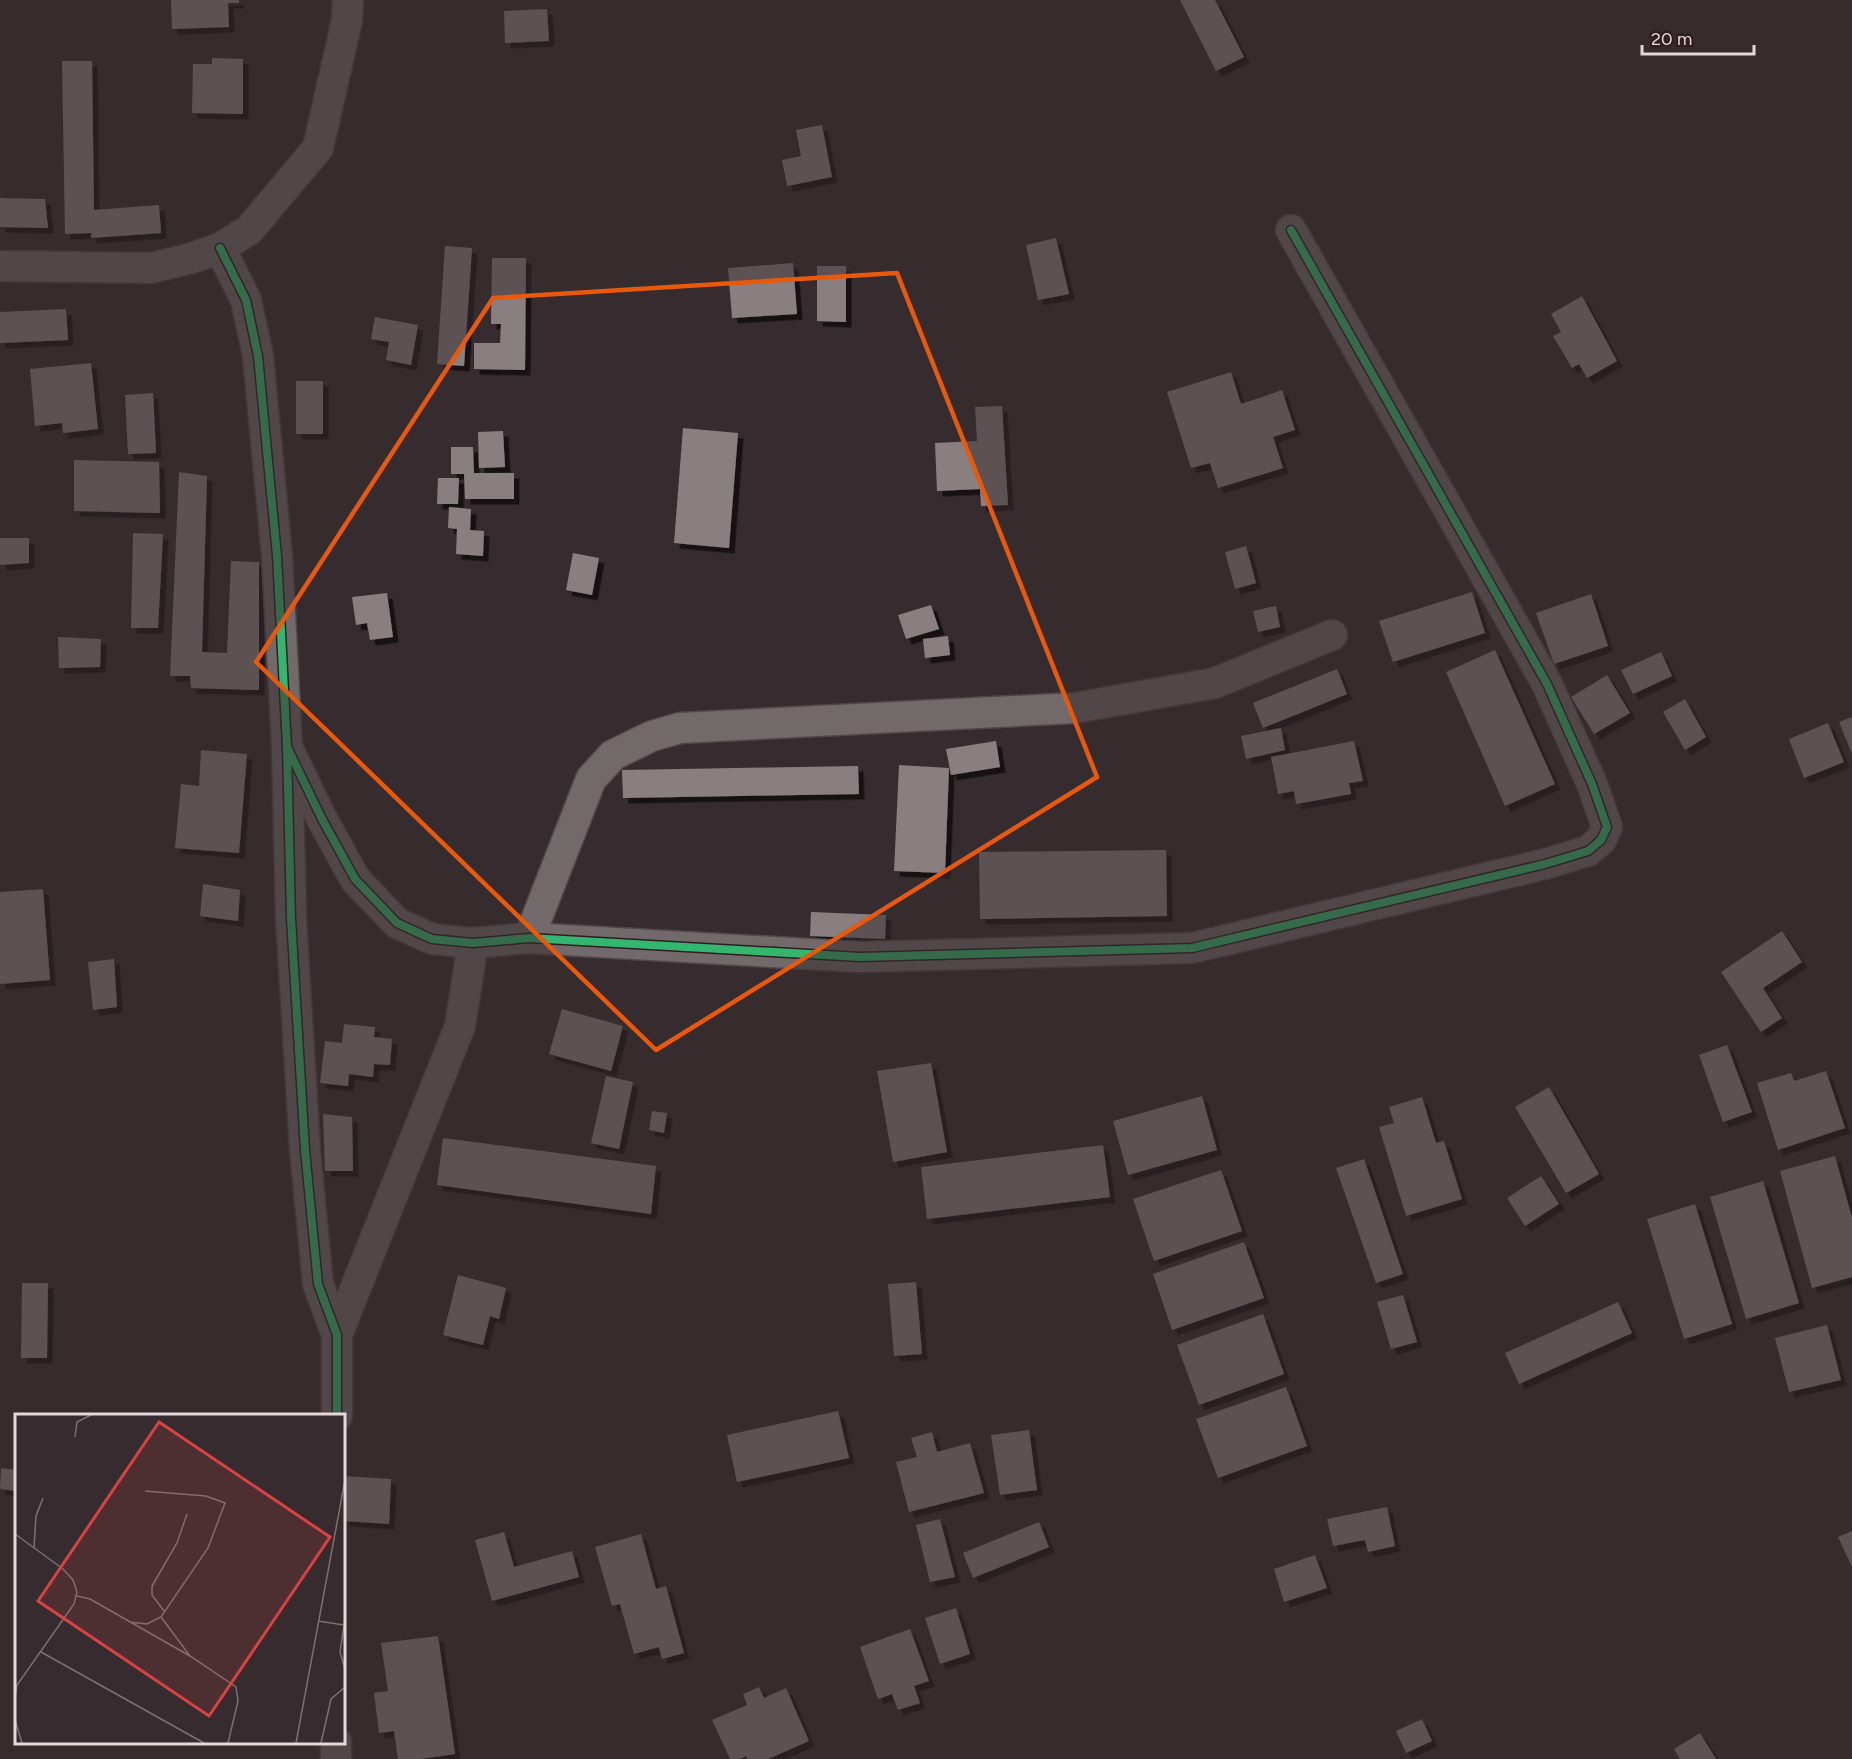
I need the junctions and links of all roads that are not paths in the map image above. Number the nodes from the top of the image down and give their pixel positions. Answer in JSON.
{"nodes":[{"id":1,"x":348,"y":0,"type":"edge"},
{"id":2,"x":1291,"y":230,"type":"dead end"},
{"id":3,"x":220,"y":248,"type":"junction"},
{"id":4,"x":0,"y":266,"type":"edge"},
{"id":5,"x":1332,"y":635,"type":"dead end"},
{"id":6,"x":287,"y":747,"type":"junction"},
{"id":7,"x":529,"y":938,"type":"junction"},
{"id":8,"x":473,"y":943,"type":"junction"},
{"id":9,"x":337,"y":1335,"type":"junction"},
{"id":10,"x":337,"y":1414,"type":"edge"}],
"edges":[{"from":1,"to":3,"type":"street"},
{"from":2,"to":7,"type":"street"},
{"from":3,"to":4,"type":"street"},
{"from":3,"to":6,"type":"street"},
{"from":5,"to":7,"type":"street"},
{"from":6,"to":8,"type":"street"},
{"from":6,"to":9,"type":"street"},
{"from":7,"to":8,"type":"street"},
{"from":8,"to":9,"type":"street"},
{"from":9,"to":10,"type":"street"}]}
